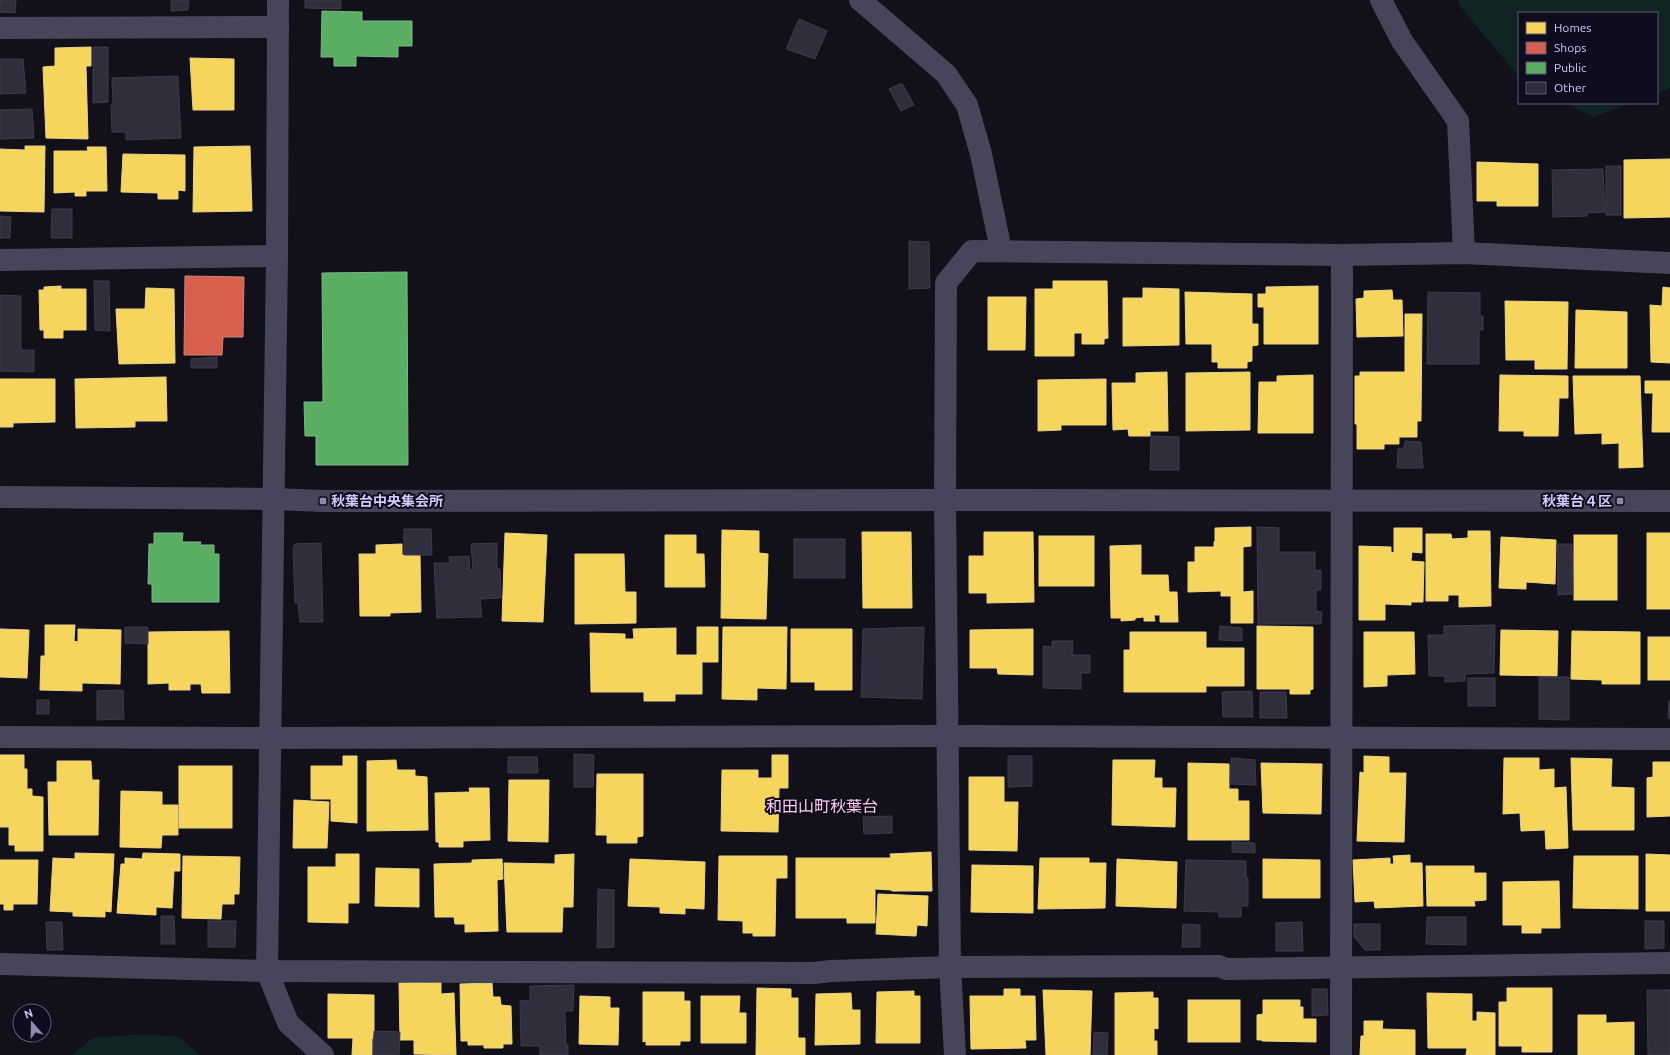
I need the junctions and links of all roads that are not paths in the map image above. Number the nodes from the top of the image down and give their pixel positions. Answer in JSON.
{"nodes":[{"id":1,"x":278,"y":0,"type":"edge"},
{"id":2,"x":860,"y":0,"type":"edge"},
{"id":3,"x":1381,"y":0,"type":"edge"},
{"id":4,"x":278,"y":27,"type":"junction"},
{"id":5,"x":0,"y":28,"type":"edge"},
{"id":6,"x":1001,"y":250,"type":"junction"},
{"id":7,"x":1464,"y":254,"type":"junction"},
{"id":8,"x":1342,"y":255,"type":"junction"},
{"id":9,"x":277,"y":256,"type":"junction"},
{"id":10,"x":0,"y":260,"type":"edge"},
{"id":11,"x":1670,"y":263,"type":"edge"},
{"id":12,"x":0,"y":497,"type":"edge"},
{"id":13,"x":274,"y":499,"type":"junction"},
{"id":14,"x":945,"y":500,"type":"junction"},
{"id":15,"x":1342,"y":500,"type":"junction"},
{"id":16,"x":1670,"y":501,"type":"edge"},
{"id":17,"x":948,"y":736,"type":"junction"},
{"id":18,"x":0,"y":737,"type":"edge"},
{"id":19,"x":1341,"y":737,"type":"junction"},
{"id":20,"x":270,"y":738,"type":"junction"},
{"id":21,"x":1670,"y":739,"type":"edge"},
{"id":22,"x":1670,"y":963,"type":"edge"},
{"id":23,"x":0,"y":964,"type":"edge"},
{"id":24,"x":950,"y":967,"type":"junction"},
{"id":25,"x":1341,"y":968,"type":"junction"},
{"id":26,"x":267,"y":971,"type":"junction"},
{"id":27,"x":323,"y":1055,"type":"edge"},
{"id":28,"x":955,"y":1055,"type":"edge"},
{"id":29,"x":1342,"y":1055,"type":"edge"}],
"edges":[{"from":1,"to":4,"type":"street"},
{"from":2,"to":6,"type":"street"},
{"from":3,"to":7,"type":"street"},
{"from":4,"to":5,"type":"street"},
{"from":4,"to":9,"type":"street"},
{"from":6,"to":8,"type":"street"},
{"from":6,"to":14,"type":"street"},
{"from":7,"to":8,"type":"street"},
{"from":7,"to":11,"type":"street"},
{"from":8,"to":15,"type":"street"},
{"from":9,"to":10,"type":"street"},
{"from":9,"to":13,"type":"street"},
{"from":12,"to":13,"type":"street"},
{"from":13,"to":14,"type":"street"},
{"from":13,"to":20,"type":"street"},
{"from":14,"to":15,"type":"street"},
{"from":14,"to":17,"type":"street"},
{"from":15,"to":16,"type":"street"},
{"from":15,"to":19,"type":"street"},
{"from":17,"to":19,"type":"street"},
{"from":17,"to":20,"type":"street"},
{"from":17,"to":24,"type":"street"},
{"from":18,"to":20,"type":"street"},
{"from":19,"to":21,"type":"street"},
{"from":19,"to":25,"type":"street"},
{"from":20,"to":26,"type":"street"},
{"from":22,"to":25,"type":"street"},
{"from":23,"to":26,"type":"street"},
{"from":24,"to":25,"type":"street"},
{"from":24,"to":26,"type":"street"},
{"from":24,"to":28,"type":"street"},
{"from":25,"to":29,"type":"street"},
{"from":26,"to":27,"type":"street"}]}
